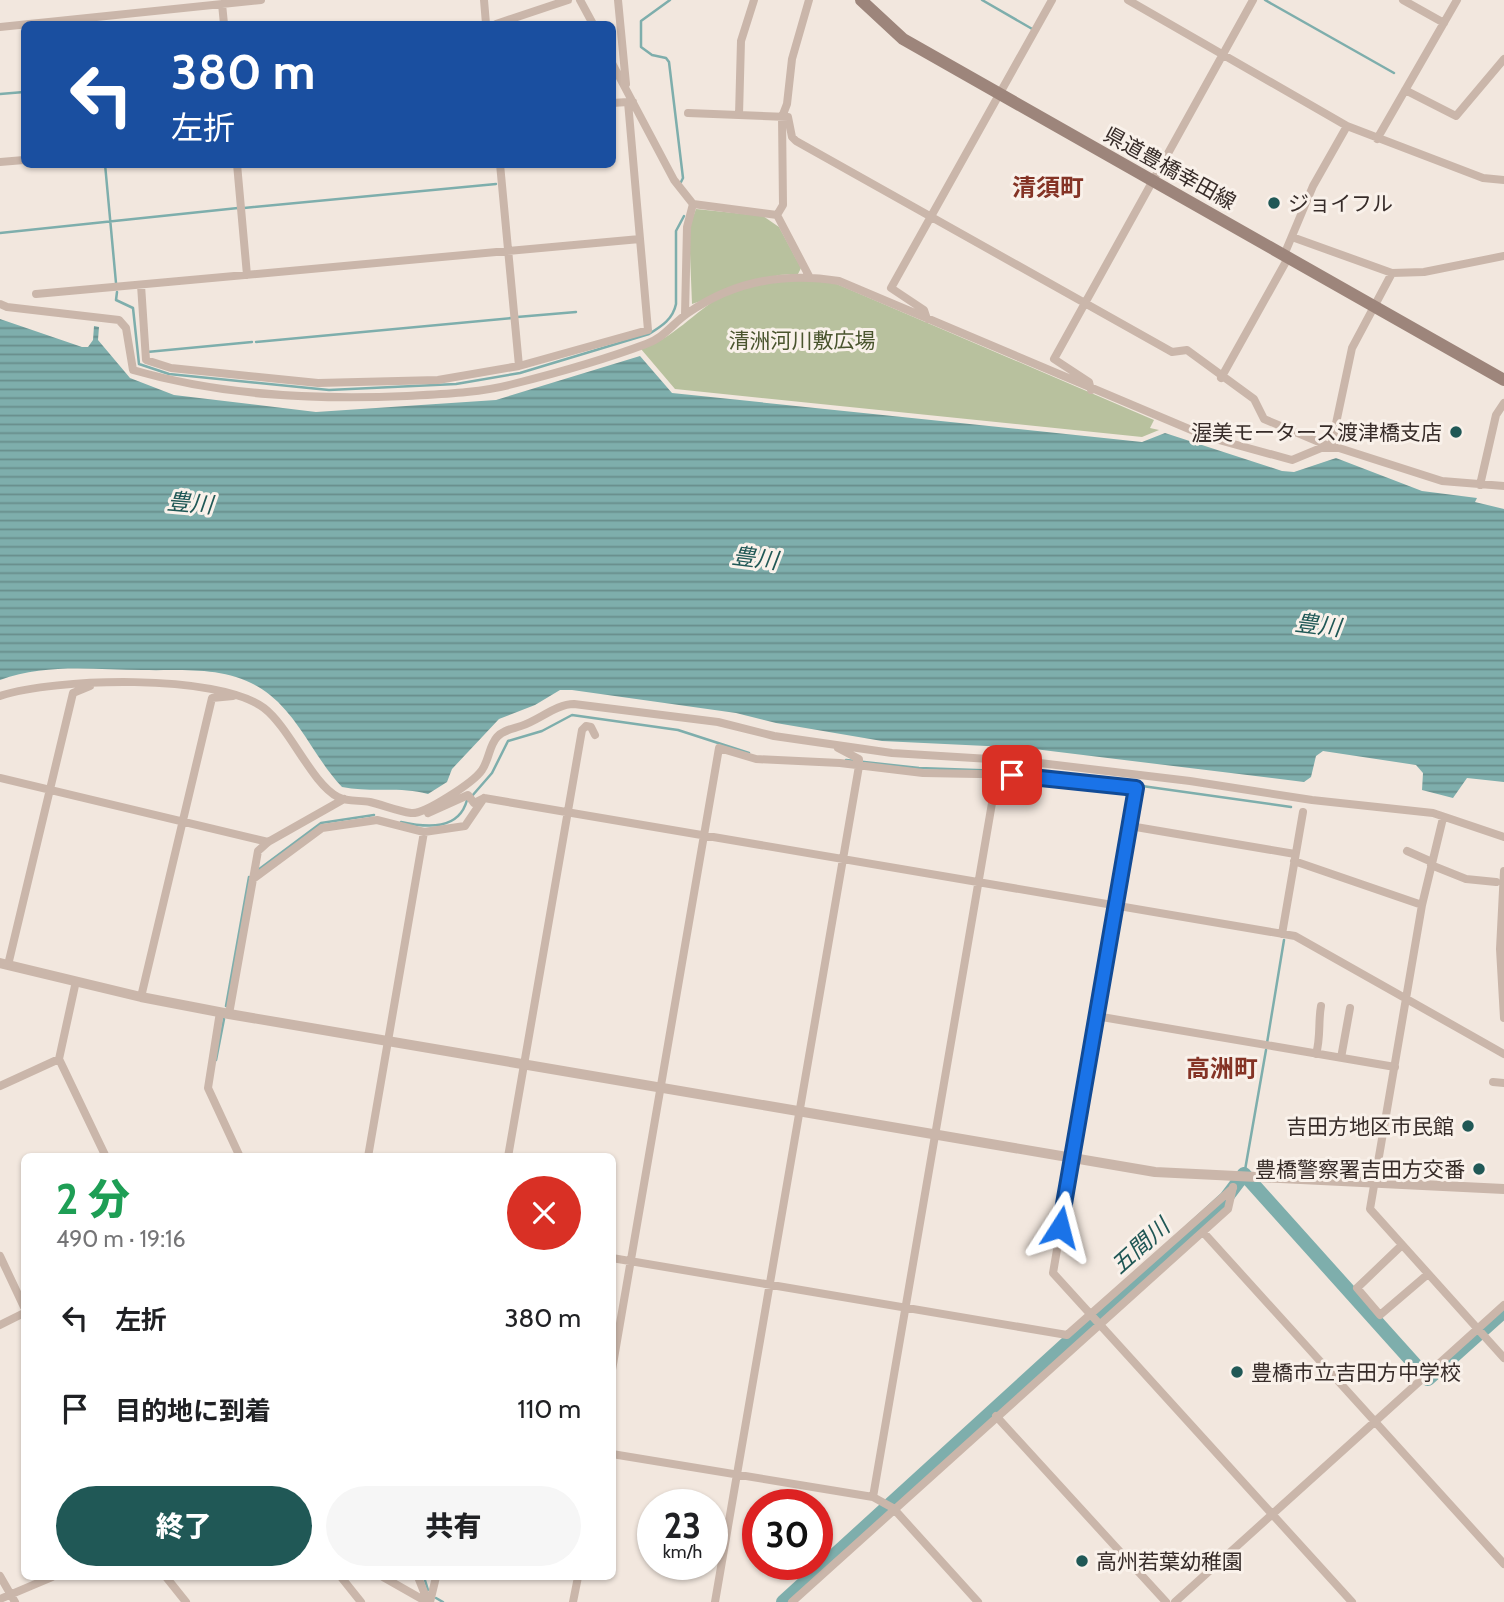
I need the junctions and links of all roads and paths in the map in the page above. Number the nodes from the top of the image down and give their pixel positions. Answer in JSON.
{"nodes":[{"id":1,"x":261,"y":0,"type":"edge"},
{"id":2,"x":484,"y":0,"type":"edge"},
{"id":3,"x":568,"y":0,"type":"edge"},
{"id":4,"x":580,"y":0,"type":"edge"},
{"id":5,"x":618,"y":0,"type":"edge"},
{"id":6,"x":754,"y":0,"type":"edge"},
{"id":7,"x":809,"y":0,"type":"edge"},
{"id":8,"x":861,"y":0,"type":"edge"},
{"id":9,"x":1052,"y":0,"type":"edge"},
{"id":10,"x":1128,"y":0,"type":"edge"},
{"id":11,"x":1253,"y":0,"type":"edge"},
{"id":12,"x":1403,"y":0,"type":"edge"},
{"id":13,"x":1457,"y":0,"type":"edge"},
{"id":14,"x":222,"y":4,"type":"junction"},
{"id":15,"x":58,"y":21,"type":"edge"},
{"id":16,"x":224,"y":21,"type":"edge"},
{"id":17,"x":486,"y":21,"type":"edge"},
{"id":18,"x":505,"y":21,"type":"edge"},
{"id":19,"x":591,"y":21,"type":"edge"},
{"id":20,"x":1444,"y":23,"type":"junction"},
{"id":21,"x":21,"y":25,"type":"edge"},
{"id":22,"x":0,"y":27,"type":"edge"},
{"id":23,"x":1223,"y":54,"type":"junction"},
{"id":24,"x":1504,"y":59,"type":"edge"},
{"id":25,"x":616,"y":70,"type":"edge"},
{"id":26,"x":626,"y":89,"type":"junction"},
{"id":27,"x":1405,"y":90,"type":"junction"},
{"id":28,"x":1000,"y":95,"type":"junction"},
{"id":29,"x":630,"y":102,"type":"junction"},
{"id":30,"x":616,"y":103,"type":"edge"},
{"id":31,"x":688,"y":113,"type":"dead end"},
{"id":32,"x":739,"y":115,"type":"junction"},
{"id":33,"x":782,"y":117,"type":"junction"},
{"id":34,"x":1347,"y":126,"type":"junction"},
{"id":35,"x":1377,"y":139,"type":"junction"},
{"id":36,"x":21,"y":160,"type":"edge"},
{"id":37,"x":0,"y":162,"type":"edge"},
{"id":38,"x":237,"y":168,"type":"edge"},
{"id":39,"x":500,"y":168,"type":"edge"},
{"id":40,"x":1504,"y":180,"type":"edge"},
{"id":41,"x":1154,"y":181,"type":"junction"},
{"id":42,"x":693,"y":204,"type":"junction"},
{"id":43,"x":777,"y":215,"type":"junction"},
{"id":44,"x":932,"y":217,"type":"junction"},
{"id":45,"x":1292,"y":237,"type":"junction"},
{"id":46,"x":640,"y":239,"type":"junction"},
{"id":47,"x":508,"y":250,"type":"junction"},
{"id":48,"x":1504,"y":256,"type":"edge"},
{"id":49,"x":1286,"y":257,"type":"junction"},
{"id":50,"x":1392,"y":272,"type":"junction"},
{"id":51,"x":247,"y":275,"type":"junction"},
{"id":52,"x":809,"y":276,"type":"junction"},
{"id":53,"x":141,"y":285,"type":"junction"},
{"id":54,"x":36,"y":293,"type":"dead end"},
{"id":55,"x":1086,"y":302,"type":"junction"},
{"id":56,"x":0,"y":304,"type":"edge"},
{"id":57,"x":1376,"y":307,"type":"junction"},
{"id":58,"x":685,"y":315,"type":"junction"},
{"id":59,"x":927,"y":318,"type":"junction"},
{"id":60,"x":519,"y":366,"type":"junction"},
{"id":61,"x":1221,"y":378,"type":"junction"},
{"id":62,"x":1504,"y":380,"type":"edge"},
{"id":63,"x":1091,"y":390,"type":"junction"},
{"id":64,"x":1504,"y":403,"type":"edge"},
{"id":65,"x":1331,"y":447,"type":"junction"},
{"id":66,"x":1480,"y":485,"type":"junction"},
{"id":67,"x":1504,"y":486,"type":"edge"},
{"id":68,"x":97,"y":683,"type":"junction"},
{"id":69,"x":239,"y":695,"type":"junction"},
{"id":70,"x":0,"y":696,"type":"edge"},
{"id":71,"x":595,"y":736,"type":"dead end"},
{"id":72,"x":838,"y":745,"type":"junction"},
{"id":73,"x":859,"y":763,"type":"junction"},
{"id":74,"x":997,"y":774,"type":"junction"},
{"id":75,"x":0,"y":778,"type":"edge"},
{"id":76,"x":50,"y":790,"type":"junction"},
{"id":77,"x":484,"y":798,"type":"junction"},
{"id":78,"x":344,"y":799,"type":"junction"},
{"id":79,"x":568,"y":812,"type":"junction"},
{"id":80,"x":1303,"y":812,"type":"dead end"},
{"id":81,"x":417,"y":813,"type":"junction"},
{"id":82,"x":1443,"y":818,"type":"junction"},
{"id":83,"x":182,"y":820,"type":"junction"},
{"id":84,"x":1130,"y":826,"type":"junction"},
{"id":85,"x":425,"y":832,"type":"junction"},
{"id":86,"x":703,"y":837,"type":"junction"},
{"id":87,"x":1504,"y":837,"type":"edge"},
{"id":88,"x":268,"y":842,"type":"junction"},
{"id":89,"x":1407,"y":851,"type":"dead end"},
{"id":90,"x":1295,"y":858,"type":"junction"},
{"id":91,"x":841,"y":860,"type":"junction"},
{"id":92,"x":1431,"y":864,"type":"junction"},
{"id":93,"x":1504,"y":870,"type":"edge"},
{"id":94,"x":253,"y":879,"type":"junction"},
{"id":95,"x":979,"y":882,"type":"junction"},
{"id":96,"x":1496,"y":882,"type":"dead end"},
{"id":97,"x":1115,"y":905,"type":"junction"},
{"id":98,"x":1422,"y":905,"type":"junction"},
{"id":99,"x":1282,"y":934,"type":"junction"},
{"id":100,"x":4,"y":964,"type":"edge"},
{"id":101,"x":76,"y":981,"type":"junction"},
{"id":102,"x":141,"y":997,"type":"junction"},
{"id":103,"x":1406,"y":998,"type":"junction"},
{"id":104,"x":1321,"y":1006,"type":"dead end"},
{"id":105,"x":1350,"y":1008,"type":"dead end"},
{"id":106,"x":225,"y":1013,"type":"junction"},
{"id":107,"x":1096,"y":1016,"type":"junction"},
{"id":108,"x":1504,"y":1018,"type":"edge"},
{"id":109,"x":389,"y":1041,"type":"junction"},
{"id":110,"x":1316,"y":1054,"type":"junction"},
{"id":111,"x":1504,"y":1054,"type":"edge"},
{"id":112,"x":1341,"y":1058,"type":"junction"},
{"id":113,"x":59,"y":1059,"type":"junction"},
{"id":114,"x":524,"y":1063,"type":"junction"},
{"id":115,"x":1395,"y":1066,"type":"junction"},
{"id":116,"x":1493,"y":1082,"type":"dead end"},
{"id":117,"x":1504,"y":1083,"type":"edge"},
{"id":118,"x":0,"y":1086,"type":"edge"},
{"id":119,"x":662,"y":1087,"type":"junction"},
{"id":120,"x":799,"y":1110,"type":"junction"},
{"id":121,"x":935,"y":1134,"type":"junction"},
{"id":122,"x":104,"y":1153,"type":"edge"},
{"id":123,"x":238,"y":1153,"type":"edge"},
{"id":124,"x":369,"y":1153,"type":"edge"},
{"id":125,"x":509,"y":1153,"type":"edge"},
{"id":126,"x":1072,"y":1157,"type":"junction"},
{"id":127,"x":1234,"y":1183,"type":"junction"},
{"id":128,"x":1374,"y":1184,"type":"junction"},
{"id":129,"x":1504,"y":1189,"type":"edge"},
{"id":130,"x":1203,"y":1231,"type":"junction"},
{"id":131,"x":1402,"y":1245,"type":"junction"},
{"id":132,"x":0,"y":1256,"type":"edge"},
{"id":133,"x":616,"y":1259,"type":"edge"},
{"id":134,"x":631,"y":1261,"type":"junction"},
{"id":135,"x":1428,"y":1274,"type":"junction"},
{"id":136,"x":769,"y":1284,"type":"junction"},
{"id":137,"x":21,"y":1301,"type":"edge"},
{"id":138,"x":1504,"y":1305,"type":"edge"},
{"id":139,"x":905,"y":1308,"type":"junction"},
{"id":140,"x":21,"y":1314,"type":"edge"},
{"id":141,"x":1095,"y":1319,"type":"junction"},
{"id":142,"x":0,"y":1325,"type":"edge"},
{"id":143,"x":1478,"y":1329,"type":"junction"},
{"id":144,"x":616,"y":1347,"type":"edge"},
{"id":145,"x":1504,"y":1358,"type":"edge"},
{"id":146,"x":996,"y":1416,"type":"junction"},
{"id":147,"x":1375,"y":1421,"type":"junction"},
{"id":148,"x":616,"y":1455,"type":"edge"},
{"id":149,"x":736,"y":1475,"type":"junction"},
{"id":150,"x":873,"y":1497,"type":"junction"},
{"id":151,"x":891,"y":1507,"type":"junction"},
{"id":152,"x":1273,"y":1514,"type":"junction"},
{"id":153,"x":1504,"y":1564,"type":"edge"},
{"id":154,"x":0,"y":1576,"type":"edge"},
{"id":155,"x":44,"y":1580,"type":"edge"},
{"id":156,"x":168,"y":1580,"type":"edge"},
{"id":157,"x":343,"y":1580,"type":"edge"},
{"id":158,"x":388,"y":1580,"type":"edge"},
{"id":159,"x":419,"y":1580,"type":"edge"},
{"id":160,"x":435,"y":1580,"type":"edge"},
{"id":161,"x":577,"y":1580,"type":"edge"},
{"id":162,"x":9,"y":1594,"type":"junction"},
{"id":163,"x":0,"y":1599,"type":"edge"},
{"id":164,"x":15,"y":1602,"type":"edge"},
{"id":165,"x":186,"y":1602,"type":"edge"},
{"id":166,"x":361,"y":1602,"type":"edge"},
{"id":167,"x":428,"y":1602,"type":"edge"},
{"id":168,"x":573,"y":1602,"type":"edge"},
{"id":169,"x":715,"y":1602,"type":"edge"},
{"id":170,"x":792,"y":1602,"type":"edge"},
{"id":171,"x":978,"y":1602,"type":"edge"},
{"id":172,"x":1166,"y":1602,"type":"edge"},
{"id":173,"x":1175,"y":1602,"type":"edge"},
{"id":174,"x":1352,"y":1602,"type":"edge"}],
"edges":[{"from":1,"to":14,"type":"street"},
{"from":2,"to":17,"type":"street"},
{"from":3,"to":18,"type":"street"},
{"from":4,"to":19,"type":"street"},
{"from":5,"to":26,"type":"street"},
{"from":6,"to":32,"type":"street"},
{"from":7,"to":33,"type":"street"},
{"from":8,"to":28,"type":"main road","name":"県道豊橋幸田線"},
{"from":9,"to":28,"type":"street"},
{"from":10,"to":23,"type":"street"},
{"from":11,"to":23,"type":"street"},
{"from":12,"to":20,"type":"street"},
{"from":13,"to":20,"type":"street"},
{"from":14,"to":15,"type":"street"},
{"from":14,"to":16,"type":"street"},
{"from":20,"to":27,"type":"street"},
{"from":21,"to":22,"type":"street"},
{"from":23,"to":34,"type":"street"},
{"from":23,"to":41,"type":"street"},
{"from":24,"to":27,"type":"street"},
{"from":25,"to":26,"type":"street"},
{"from":26,"to":29,"type":"street"},
{"from":27,"to":35,"type":"street"},
{"from":28,"to":41,"type":"main road","name":"県道豊橋幸田線"},
{"from":28,"to":44,"type":"street"},
{"from":29,"to":30,"type":"street"},
{"from":29,"to":42,"type":"street"},
{"from":29,"to":46,"type":"street"},
{"from":31,"to":32,"type":"street"},
{"from":32,"to":33,"type":"street"},
{"from":33,"to":43,"type":"street"},
{"from":33,"to":44,"type":"street"},
{"from":34,"to":35,"type":"street"},
{"from":34,"to":45,"type":"street"},
{"from":35,"to":40,"type":"street"},
{"from":36,"to":37,"type":"street"},
{"from":38,"to":51,"type":"street"},
{"from":39,"to":47,"type":"street"},
{"from":41,"to":49,"type":"main road","name":"県道豊橋幸田線"},
{"from":41,"to":55,"type":"street"},
{"from":42,"to":43,"type":"street"},
{"from":42,"to":58,"type":"street"},
{"from":43,"to":52,"type":"street"},
{"from":44,"to":55,"type":"street"},
{"from":44,"to":59,"type":"street"},
{"from":45,"to":49,"type":"street"},
{"from":45,"to":50,"type":"street"},
{"from":46,"to":47,"type":"street"},
{"from":46,"to":60,"type":"street"},
{"from":47,"to":51,"type":"street"},
{"from":47,"to":60,"type":"street"},
{"from":48,"to":50,"type":"street"},
{"from":49,"to":57,"type":"main road","name":"県道豊橋幸田線"},
{"from":49,"to":61,"type":"street"},
{"from":50,"to":57,"type":"street"},
{"from":51,"to":53,"type":"street"},
{"from":52,"to":58,"type":"street"},
{"from":52,"to":59,"type":"street"},
{"from":53,"to":54,"type":"street"},
{"from":53,"to":60,"type":"street"},
{"from":55,"to":61,"type":"street"},
{"from":55,"to":63,"type":"street"},
{"from":56,"to":58,"type":"street"},
{"from":57,"to":62,"type":"main road","name":"県道豊橋幸田線"},
{"from":57,"to":65,"type":"street"},
{"from":59,"to":63,"type":"street"},
{"from":61,"to":65,"type":"street"},
{"from":63,"to":65,"type":"street"},
{"from":64,"to":66,"type":"street"},
{"from":65,"to":66,"type":"street"},
{"from":66,"to":67,"type":"street"},
{"from":68,"to":69,"type":"street"},
{"from":68,"to":70,"type":"street"},
{"from":68,"to":76,"type":"street"},
{"from":69,"to":78,"type":"street"},
{"from":69,"to":83,"type":"street"},
{"from":71,"to":79,"type":"street"},
{"from":72,"to":73,"type":"street"},
{"from":72,"to":81,"type":"street"},
{"from":72,"to":82,"type":"street"},
{"from":73,"to":74,"type":"street"},
{"from":73,"to":86,"type":"street"},
{"from":73,"to":91,"type":"street"},
{"from":74,"to":84,"type":"street"},
{"from":74,"to":95,"type":"street"},
{"from":75,"to":76,"type":"street"},
{"from":76,"to":83,"type":"street"},
{"from":76,"to":100,"type":"street"},
{"from":77,"to":79,"type":"street"},
{"from":77,"to":81,"type":"street"},
{"from":77,"to":85,"type":"street"},
{"from":78,"to":81,"type":"street"},
{"from":78,"to":88,"type":"street"},
{"from":79,"to":86,"type":"street"},
{"from":79,"to":114,"type":"street"},
{"from":80,"to":90,"type":"street"},
{"from":82,"to":87,"type":"street"},
{"from":82,"to":92,"type":"street"},
{"from":83,"to":88,"type":"street"},
{"from":83,"to":102,"type":"street"},
{"from":84,"to":90,"type":"street"},
{"from":84,"to":97,"type":"street"},
{"from":85,"to":94,"type":"street"},
{"from":85,"to":109,"type":"street"},
{"from":86,"to":91,"type":"street"},
{"from":86,"to":119,"type":"street"},
{"from":88,"to":94,"type":"street"},
{"from":89,"to":92,"type":"street"},
{"from":90,"to":98,"type":"street"},
{"from":90,"to":99,"type":"street"},
{"from":91,"to":95,"type":"street"},
{"from":91,"to":120,"type":"street"},
{"from":92,"to":96,"type":"street"},
{"from":92,"to":98,"type":"street"},
{"from":93,"to":108,"type":"street"},
{"from":94,"to":106,"type":"street"},
{"from":95,"to":97,"type":"street"},
{"from":95,"to":121,"type":"street"},
{"from":97,"to":99,"type":"street"},
{"from":97,"to":107,"type":"street"},
{"from":98,"to":103,"type":"street"},
{"from":99,"to":103,"type":"street"},
{"from":100,"to":101,"type":"street"},
{"from":101,"to":102,"type":"street"},
{"from":101,"to":113,"type":"street"},
{"from":102,"to":106,"type":"street"},
{"from":103,"to":111,"type":"street"},
{"from":103,"to":115,"type":"street"},
{"from":104,"to":110,"type":"street"},
{"from":105,"to":112,"type":"street"},
{"from":106,"to":109,"type":"street"},
{"from":106,"to":123,"type":"street"},
{"from":107,"to":110,"type":"street"},
{"from":107,"to":126,"type":"street"},
{"from":109,"to":114,"type":"street"},
{"from":109,"to":124,"type":"street"},
{"from":110,"to":112,"type":"street"},
{"from":112,"to":115,"type":"street"},
{"from":113,"to":118,"type":"street"},
{"from":113,"to":122,"type":"street"},
{"from":114,"to":119,"type":"street"},
{"from":114,"to":125,"type":"street"},
{"from":115,"to":128,"type":"street"},
{"from":116,"to":117,"type":"street"},
{"from":119,"to":120,"type":"street"},
{"from":119,"to":134,"type":"street"},
{"from":120,"to":121,"type":"street"},
{"from":120,"to":136,"type":"street"},
{"from":121,"to":126,"type":"street"},
{"from":121,"to":139,"type":"street"},
{"from":126,"to":127,"type":"street"},
{"from":126,"to":141,"type":"street"},
{"from":127,"to":128,"type":"street"},
{"from":127,"to":130,"type":"street"},
{"from":127,"to":141,"type":"street"},
{"from":128,"to":129,"type":"street"},
{"from":128,"to":131,"type":"street"},
{"from":130,"to":141,"type":"street"},
{"from":130,"to":147,"type":"street"},
{"from":131,"to":135,"type":"street"},
{"from":131,"to":135,"type":"street"},
{"from":132,"to":137,"type":"street"},
{"from":133,"to":134,"type":"street"},
{"from":134,"to":136,"type":"street"},
{"from":134,"to":144,"type":"street"},
{"from":135,"to":143,"type":"street"},
{"from":136,"to":139,"type":"street"},
{"from":136,"to":149,"type":"street"},
{"from":138,"to":143,"type":"street"},
{"from":139,"to":141,"type":"street"},
{"from":139,"to":150,"type":"street"},
{"from":140,"to":142,"type":"street"},
{"from":141,"to":146,"type":"street"},
{"from":141,"to":152,"type":"street"},
{"from":143,"to":145,"type":"street"},
{"from":143,"to":147,"type":"street"},
{"from":146,"to":151,"type":"street"},
{"from":146,"to":172,"type":"street"},
{"from":147,"to":152,"type":"street"},
{"from":147,"to":153,"type":"street"},
{"from":148,"to":149,"type":"street"},
{"from":149,"to":150,"type":"street"},
{"from":149,"to":169,"type":"street"},
{"from":150,"to":151,"type":"street"},
{"from":151,"to":170,"type":"street"},
{"from":151,"to":171,"type":"street"},
{"from":152,"to":173,"type":"street"},
{"from":152,"to":174,"type":"street"},
{"from":154,"to":162,"type":"street"},
{"from":155,"to":162,"type":"street"},
{"from":156,"to":165,"type":"street"},
{"from":157,"to":166,"type":"street"},
{"from":158,"to":167,"type":"street"},
{"from":159,"to":167,"type":"street"},
{"from":160,"to":167,"type":"street"},
{"from":161,"to":168,"type":"street"},
{"from":162,"to":163,"type":"street"},
{"from":162,"to":164,"type":"street"}]}
